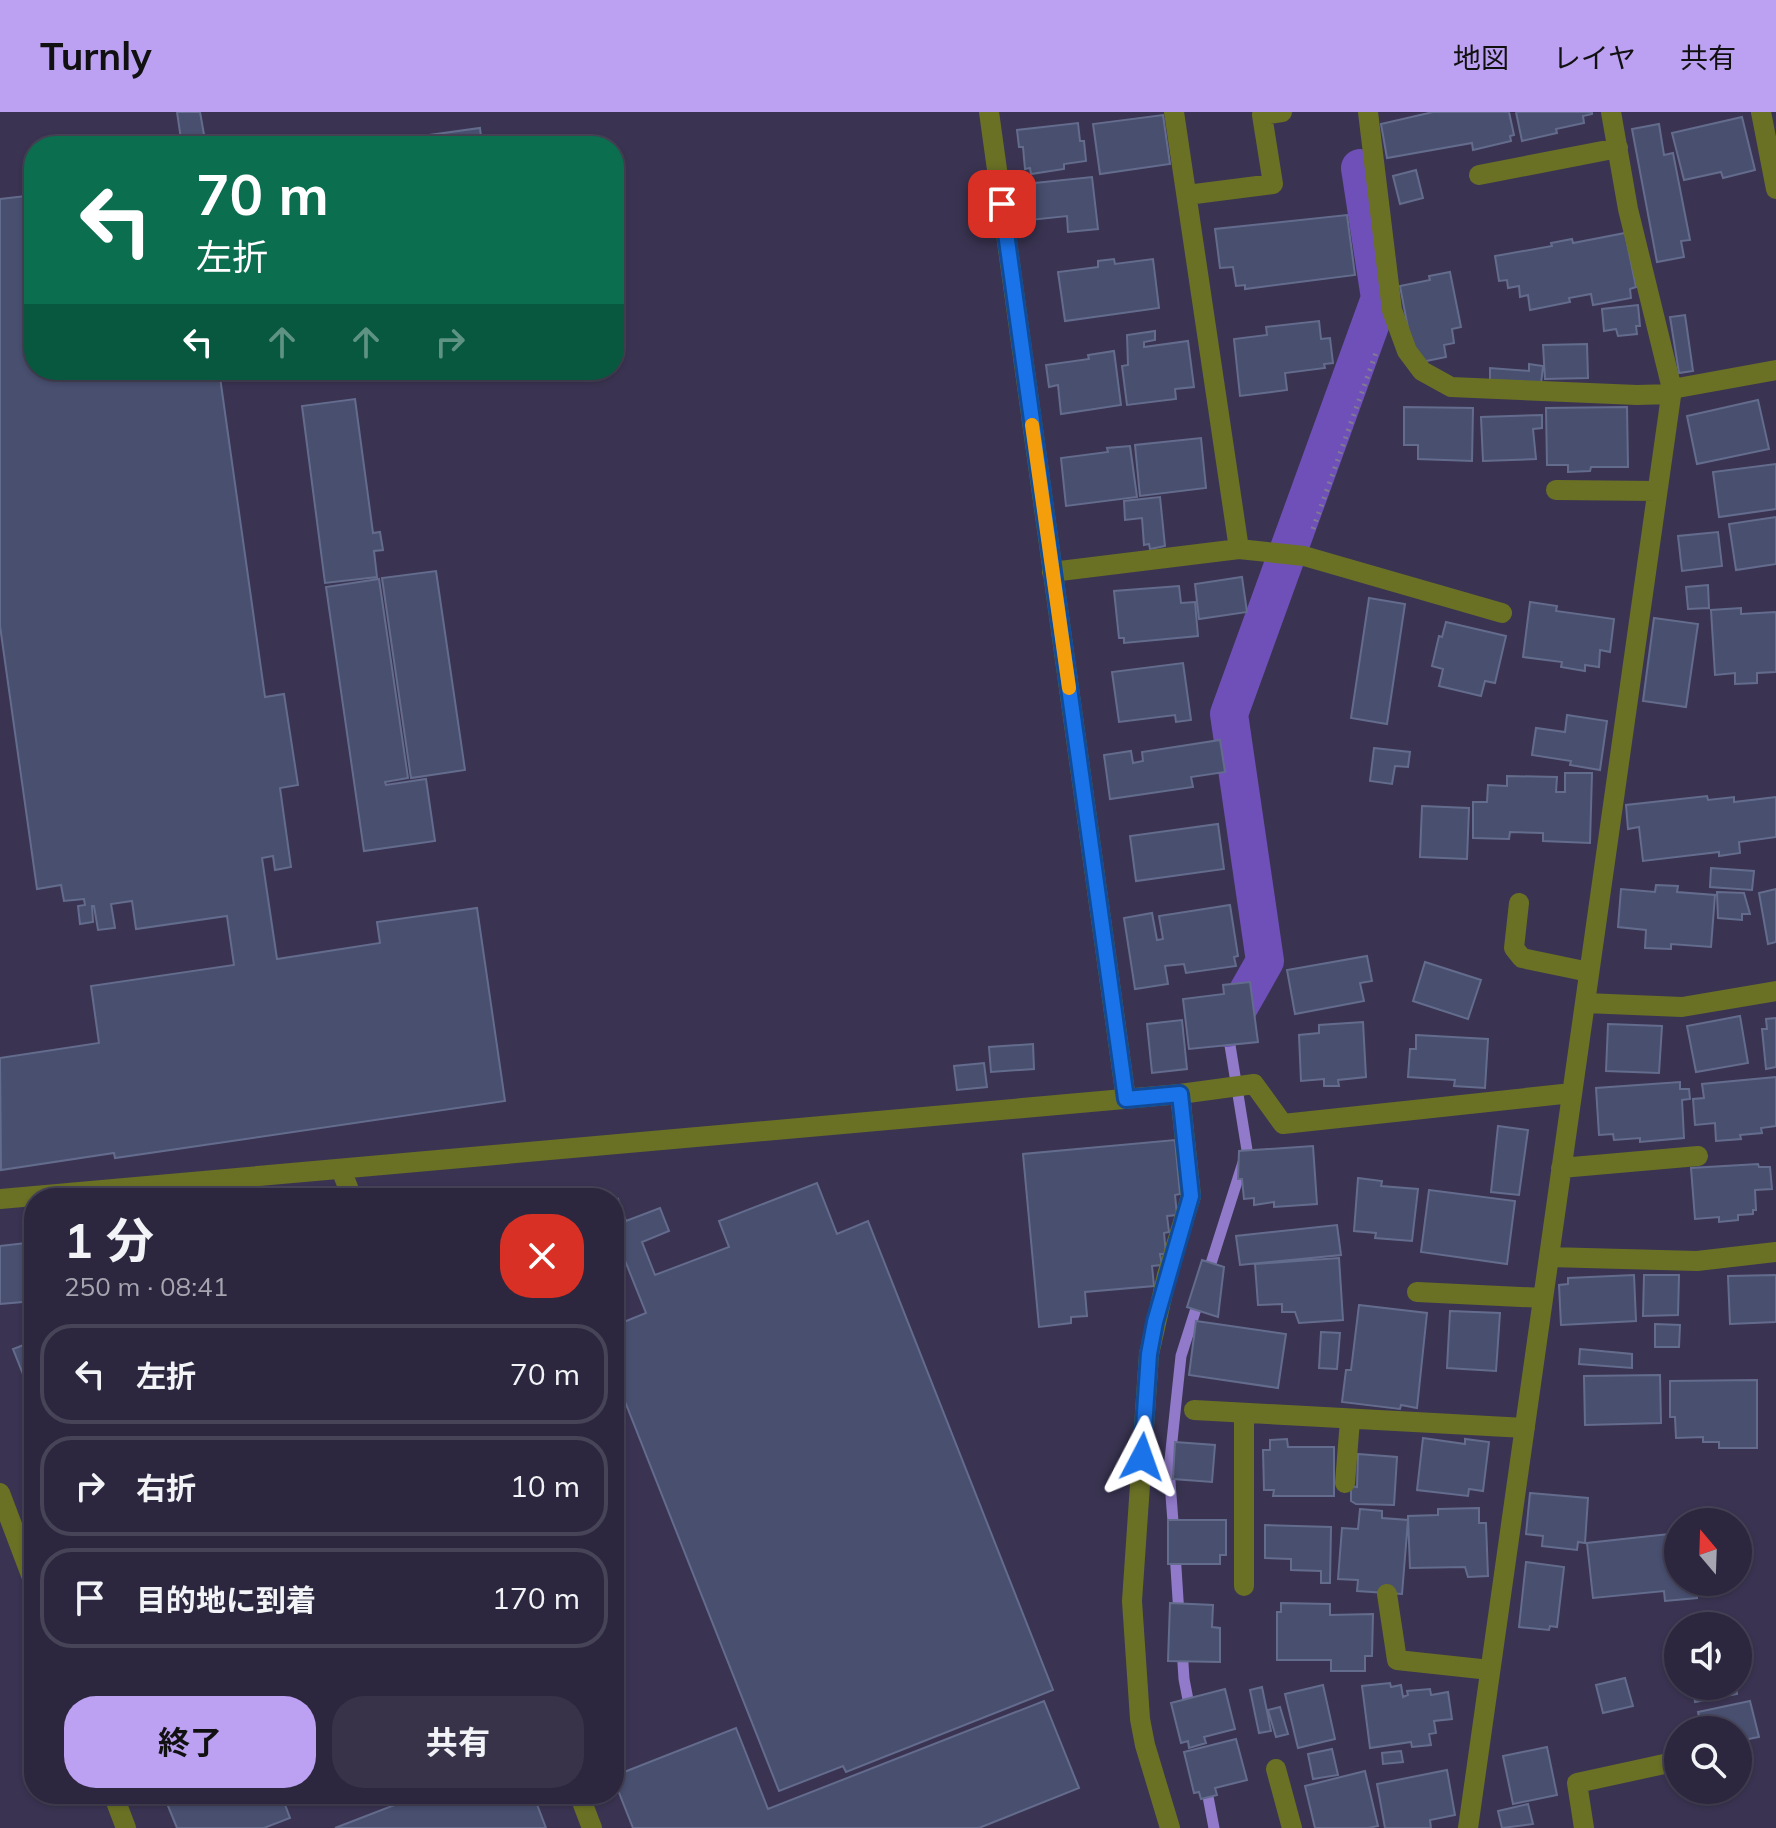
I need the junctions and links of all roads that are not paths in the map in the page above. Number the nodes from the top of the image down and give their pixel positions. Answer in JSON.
{"nodes":[{"id":1,"x":989,"y":112,"type":"edge"},
{"id":2,"x":1174,"y":112,"type":"edge"},
{"id":3,"x":1282,"y":112,"type":"edge"},
{"id":4,"x":1368,"y":112,"type":"edge"},
{"id":5,"x":1611,"y":112,"type":"edge"},
{"id":6,"x":1761,"y":112,"type":"edge"},
{"id":7,"x":1618,"y":148,"type":"junction"},
{"id":8,"x":1479,"y":175,"type":"dead end"},
{"id":9,"x":1776,"y":189,"type":"edge"},
{"id":10,"x":1187,"y":195,"type":"junction"},
{"id":11,"x":1776,"y":370,"type":"edge"},
{"id":12,"x":1672,"y":392,"type":"junction"},
{"id":13,"x":1556,"y":490,"type":"dead end"},
{"id":14,"x":1657,"y":491,"type":"junction"},
{"id":15,"x":1239,"y":549,"type":"junction"},
{"id":16,"x":1052,"y":572,"type":"junction"},
{"id":17,"x":1502,"y":613,"type":"dead end"},
{"id":18,"x":1519,"y":903,"type":"dead end"},
{"id":19,"x":1589,"y":972,"type":"junction"},
{"id":20,"x":1776,"y":991,"type":"edge"},
{"id":21,"x":1585,"y":1003,"type":"junction"},
{"id":22,"x":1572,"y":1093,"type":"junction"},
{"id":23,"x":1180,"y":1094,"type":"junction"},
{"id":24,"x":1126,"y":1099,"type":"junction"},
{"id":25,"x":1698,"y":1156,"type":"dead end"},
{"id":26,"x":1561,"y":1168,"type":"junction"},
{"id":27,"x":341,"y":1169,"type":"junction"},
{"id":28,"x":125,"y":1188,"type":"edge"},
{"id":29,"x":348,"y":1188,"type":"edge"},
{"id":30,"x":24,"y":1197,"type":"edge"},
{"id":31,"x":0,"y":1199,"type":"edge"},
{"id":32,"x":1776,"y":1252,"type":"edge"},
{"id":33,"x":1549,"y":1257,"type":"junction"},
{"id":34,"x":1417,"y":1292,"type":"dead end"},
{"id":35,"x":1543,"y":1298,"type":"junction"},
{"id":36,"x":1194,"y":1410,"type":"dead end"},
{"id":37,"x":1244,"y":1413,"type":"junction"},
{"id":38,"x":1350,"y":1420,"type":"junction"},
{"id":39,"x":1525,"y":1428,"type":"junction"},
{"id":40,"x":1345,"y":1483,"type":"dead end"},
{"id":41,"x":0,"y":1493,"type":"edge"},
{"id":42,"x":24,"y":1557,"type":"edge"},
{"id":43,"x":1244,"y":1586,"type":"dead end"},
{"id":44,"x":1387,"y":1594,"type":"dead end"},
{"id":45,"x":1490,"y":1670,"type":"junction"},
{"id":46,"x":1664,"y":1764,"type":"edge"},
{"id":47,"x":1276,"y":1769,"type":"dead end"},
{"id":48,"x":117,"y":1804,"type":"edge"},
{"id":49,"x":583,"y":1804,"type":"edge"},
{"id":50,"x":126,"y":1828,"type":"edge"},
{"id":51,"x":592,"y":1828,"type":"edge"},
{"id":52,"x":1170,"y":1828,"type":"edge"},
{"id":53,"x":1292,"y":1828,"type":"edge"},
{"id":54,"x":1468,"y":1828,"type":"edge"},
{"id":55,"x":1584,"y":1828,"type":"edge"}],
"edges":[{"from":1,"to":16,"type":"street"},
{"from":2,"to":10,"type":"street"},
{"from":3,"to":10,"type":"street"},
{"from":4,"to":12,"type":"street"},
{"from":5,"to":7,"type":"street"},
{"from":6,"to":9,"type":"street"},
{"from":7,"to":8,"type":"street"},
{"from":7,"to":12,"type":"street"},
{"from":10,"to":15,"type":"street"},
{"from":11,"to":12,"type":"street"},
{"from":12,"to":14,"type":"street"},
{"from":13,"to":14,"type":"street"},
{"from":14,"to":19,"type":"street"},
{"from":15,"to":16,"type":"street"},
{"from":15,"to":17,"type":"street"},
{"from":16,"to":24,"type":"street"},
{"from":18,"to":19,"type":"street"},
{"from":19,"to":21,"type":"street"},
{"from":20,"to":21,"type":"street"},
{"from":21,"to":22,"type":"street"},
{"from":22,"to":23,"type":"street"},
{"from":22,"to":26,"type":"street"},
{"from":23,"to":24,"type":"street"},
{"from":23,"to":52,"type":"street"},
{"from":24,"to":27,"type":"street"},
{"from":25,"to":26,"type":"street"},
{"from":26,"to":33,"type":"street"},
{"from":27,"to":28,"type":"street"},
{"from":27,"to":29,"type":"street"},
{"from":30,"to":31,"type":"street"},
{"from":32,"to":33,"type":"street"},
{"from":33,"to":35,"type":"street"},
{"from":34,"to":35,"type":"street"},
{"from":35,"to":39,"type":"street"},
{"from":36,"to":37,"type":"street"},
{"from":37,"to":38,"type":"street"},
{"from":37,"to":43,"type":"street"},
{"from":38,"to":39,"type":"street"},
{"from":38,"to":40,"type":"street"},
{"from":39,"to":45,"type":"street"},
{"from":41,"to":42,"type":"street"},
{"from":44,"to":45,"type":"street"},
{"from":45,"to":54,"type":"street"},
{"from":46,"to":55,"type":"street"},
{"from":47,"to":53,"type":"street"},
{"from":48,"to":50,"type":"street"},
{"from":49,"to":51,"type":"street"}]}
